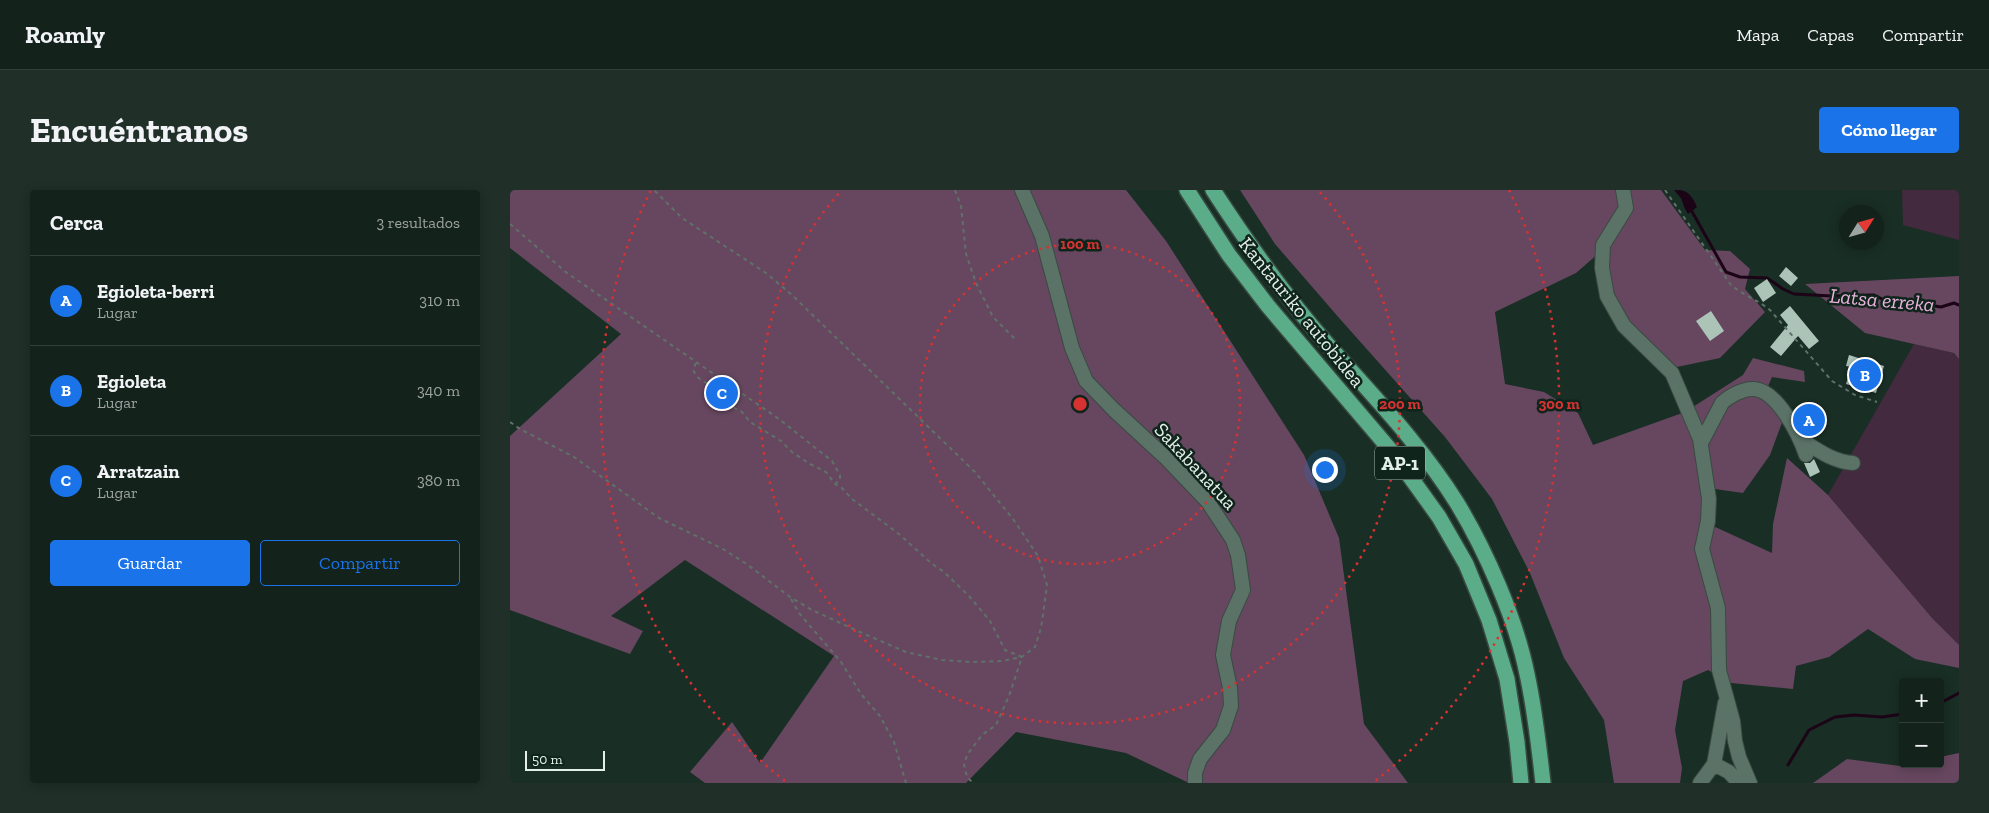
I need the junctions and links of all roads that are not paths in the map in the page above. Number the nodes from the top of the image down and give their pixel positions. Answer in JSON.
{"nodes":[{"id":1,"x":1022,"y":190,"type":"edge"},
{"id":2,"x":1186,"y":190,"type":"edge"},
{"id":3,"x":1212,"y":190,"type":"edge"},
{"id":4,"x":1623,"y":190,"type":"edge"},
{"id":5,"x":1800,"y":439,"type":"junction"},
{"id":6,"x":1701,"y":443,"type":"junction"},
{"id":7,"x":1806,"y":455,"type":"dead end"},
{"id":8,"x":1853,"y":463,"type":"dead end"},
{"id":9,"x":1726,"y":695,"type":"junction"},
{"id":10,"x":1714,"y":764,"type":"junction"},
{"id":11,"x":1195,"y":783,"type":"edge"},
{"id":12,"x":1521,"y":783,"type":"edge"},
{"id":13,"x":1543,"y":783,"type":"edge"},
{"id":14,"x":1700,"y":783,"type":"edge"},
{"id":15,"x":1739,"y":783,"type":"edge"},
{"id":16,"x":1750,"y":783,"type":"edge"}],
"edges":[{"from":1,"to":11,"type":"street","name":"Sakabanatua"},
{"from":2,"to":12,"type":"highway","name":"Kantauriko autobidea","number":"AP-1"},
{"from":3,"to":13,"type":"highway","name":"Kantauriko autobidea"},
{"from":4,"to":6,"type":"street"},
{"from":5,"to":6,"type":"street"},
{"from":5,"to":7,"type":"street"},
{"from":5,"to":8,"type":"street"},
{"from":6,"to":9,"type":"street"},
{"from":9,"to":10,"type":"street"},
{"from":9,"to":16,"type":"street"},
{"from":10,"to":14,"type":"street"},
{"from":10,"to":15,"type":"street"}]}
